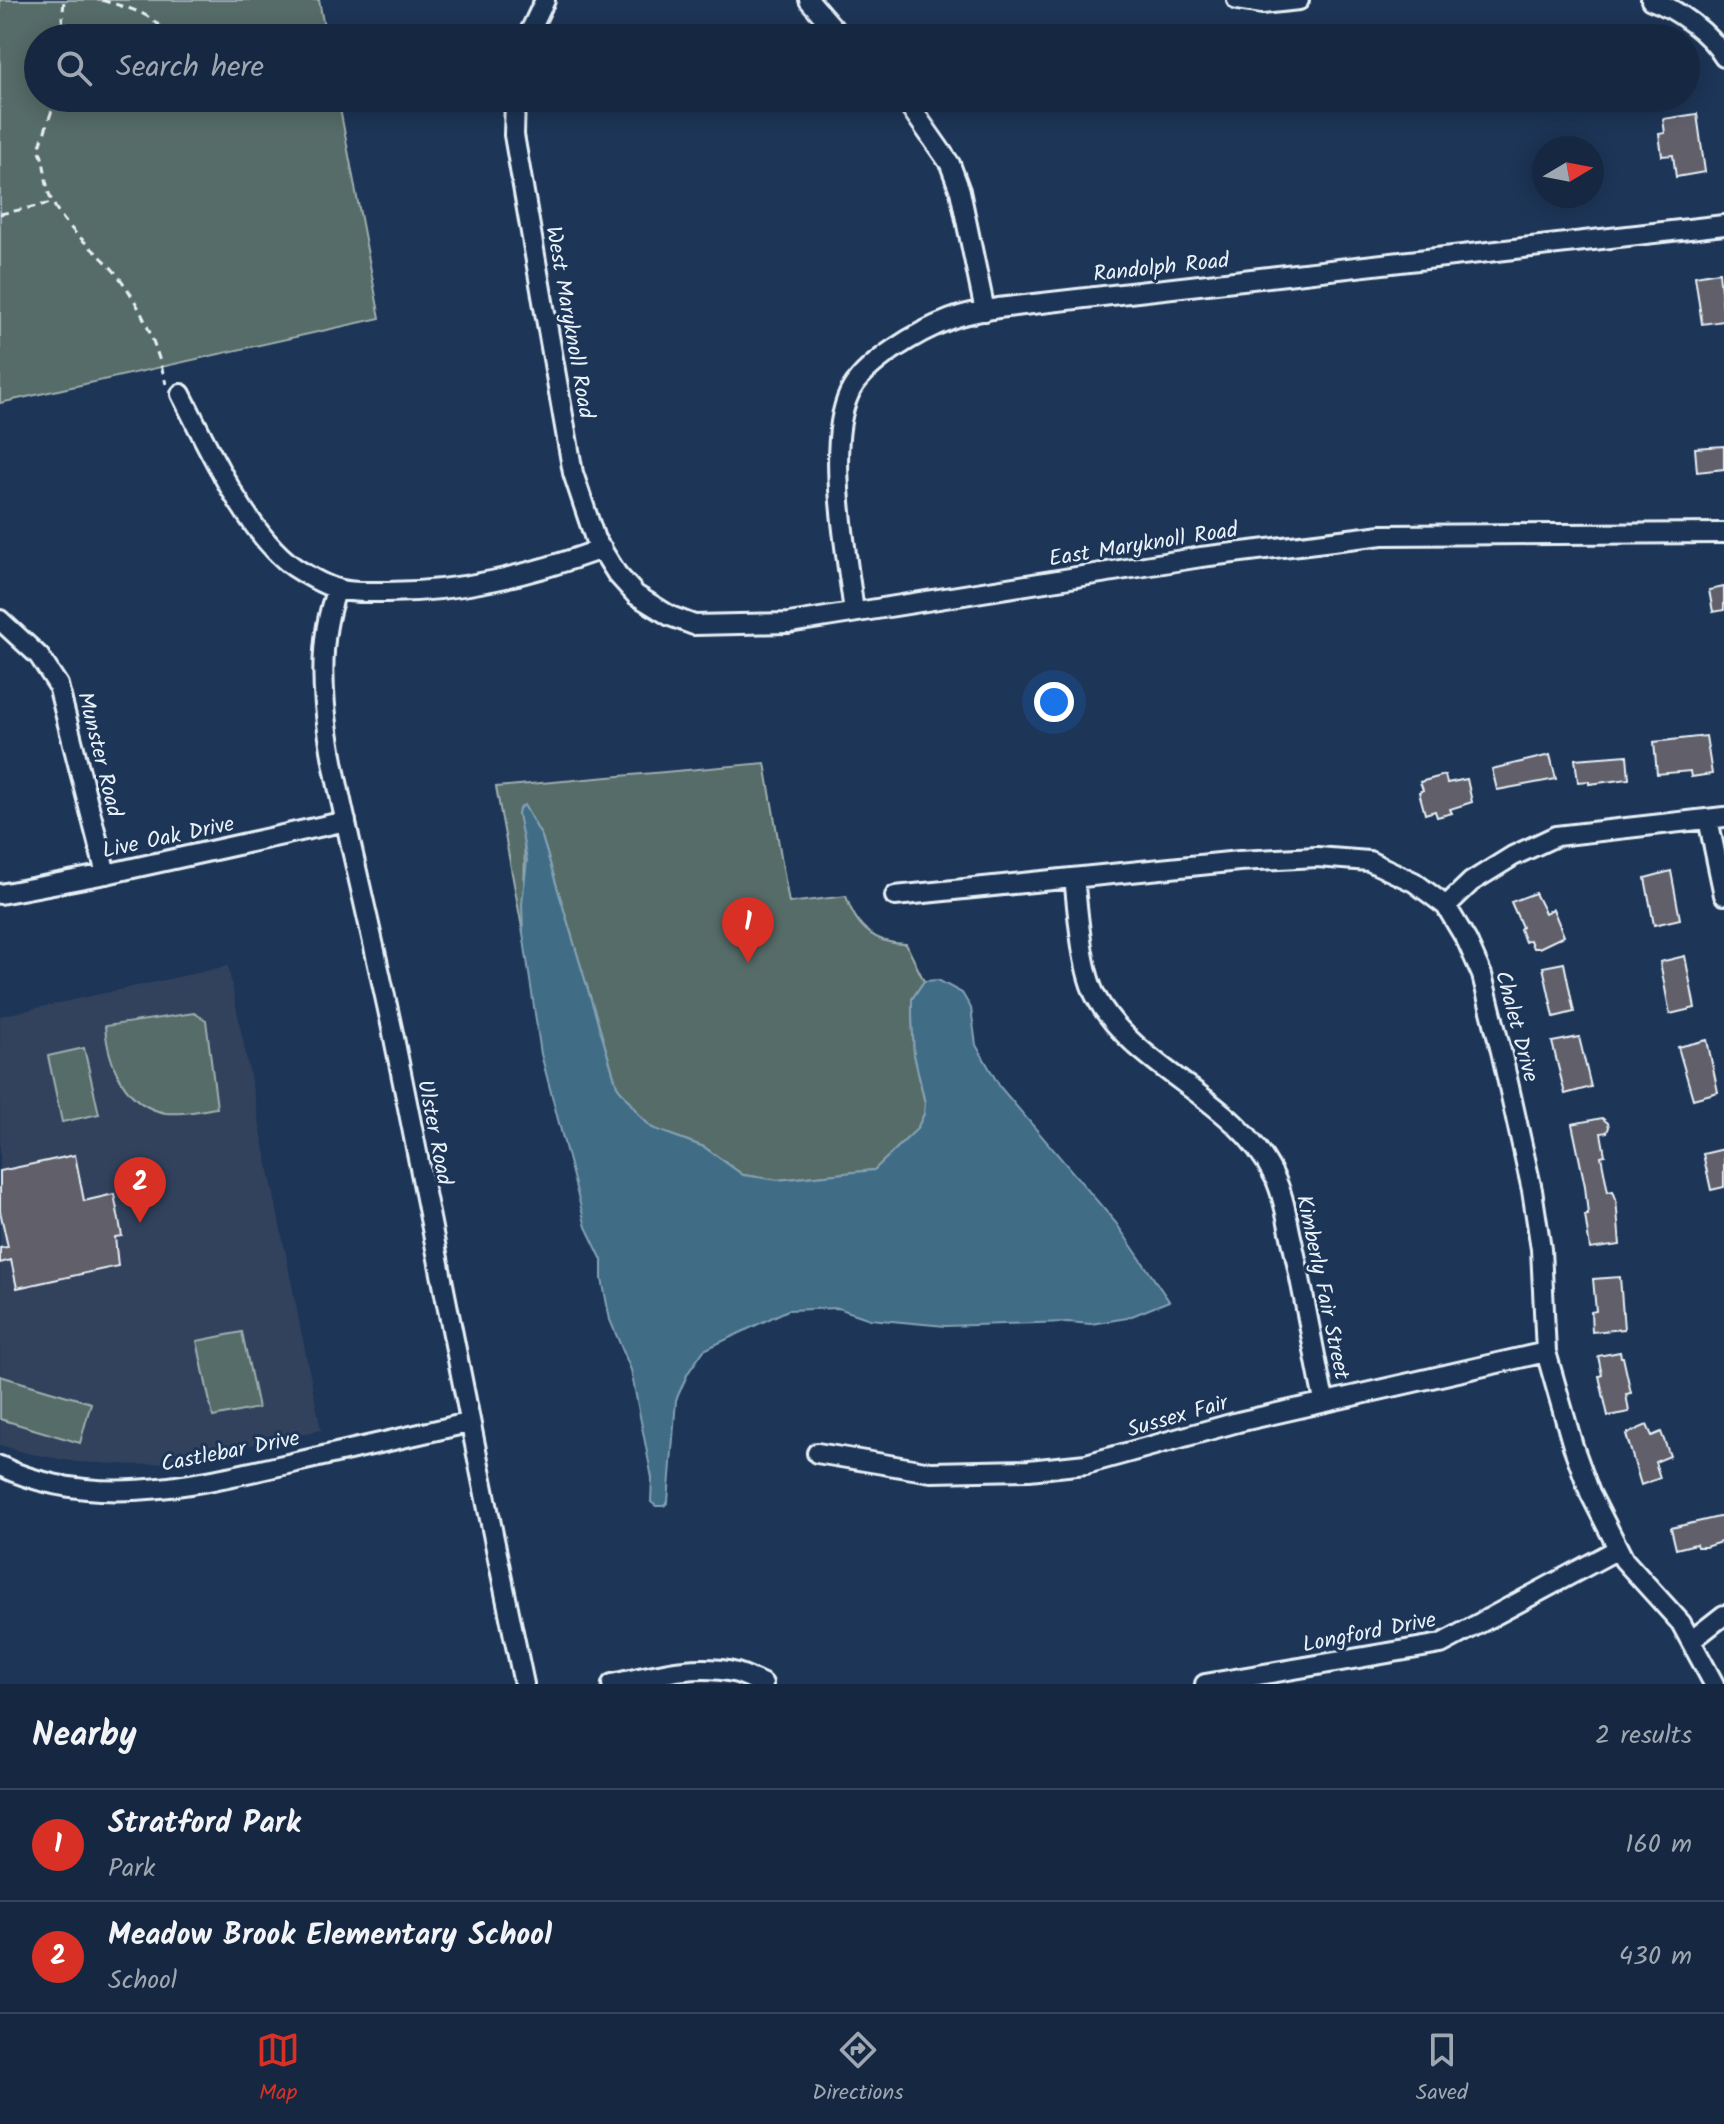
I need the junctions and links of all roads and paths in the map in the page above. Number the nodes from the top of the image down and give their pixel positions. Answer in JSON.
{"nodes":[{"id":1,"x":64,"y":0,"type":"edge"},
{"id":2,"x":102,"y":0,"type":"edge"},
{"id":3,"x":545,"y":0,"type":"edge"},
{"id":4,"x":809,"y":0,"type":"edge"},
{"id":5,"x":1237,"y":0,"type":"edge"},
{"id":6,"x":1299,"y":0,"type":"edge"},
{"id":7,"x":1651,"y":0,"type":"edge"},
{"id":8,"x":62,"y":24,"type":"edge"},
{"id":9,"x":156,"y":24,"type":"edge"},
{"id":10,"x":534,"y":24,"type":"edge"},
{"id":11,"x":830,"y":24,"type":"edge"},
{"id":12,"x":1691,"y":24,"type":"edge"},
{"id":13,"x":1700,"y":32,"type":"edge"},
{"id":14,"x":1724,"y":57,"type":"edge"},
{"id":15,"x":51,"y":112,"type":"edge"},
{"id":16,"x":515,"y":112,"type":"edge"},
{"id":17,"x":914,"y":112,"type":"edge"},
{"id":18,"x":52,"y":203,"type":"junction"},
{"id":19,"x":0,"y":214,"type":"edge"},
{"id":20,"x":1724,"y":225,"type":"edge"},
{"id":21,"x":985,"y":311,"type":"junction"},
{"id":22,"x":181,"y":394,"type":"joint"},
{"id":23,"x":1724,"y":533,"type":"edge"},
{"id":24,"x":602,"y":549,"type":"junction"},
{"id":25,"x":337,"y":589,"type":"junction"},
{"id":26,"x":854,"y":612,"type":"junction"},
{"id":27,"x":0,"y":620,"type":"edge"},
{"id":28,"x":1716,"y":818,"type":"edge"},
{"id":29,"x":346,"y":821,"type":"junction"},
{"id":30,"x":106,"y":874,"type":"junction"},
{"id":31,"x":1074,"y":878,"type":"junction"},
{"id":32,"x":0,"y":894,"type":"edge"},
{"id":33,"x":1724,"y":895,"type":"edge"},
{"id":34,"x":895,"y":896,"type":"dead end"},
{"id":35,"x":1446,"y":906,"type":"junction"},
{"id":36,"x":1546,"y":1352,"type":"junction"},
{"id":37,"x":1324,"y":1401,"type":"junction"},
{"id":38,"x":468,"y":1423,"type":"junction"},
{"id":39,"x":817,"y":1453,"type":"dead end"},
{"id":40,"x":0,"y":1466,"type":"edge"},
{"id":41,"x":1618,"y":1549,"type":"junction"},
{"id":42,"x":1724,"y":1615,"type":"edge"},
{"id":43,"x":1692,"y":1640,"type":"junction"},
{"id":44,"x":524,"y":1684,"type":"edge"},
{"id":45,"x":612,"y":1684,"type":"edge"},
{"id":46,"x":763,"y":1684,"type":"edge"},
{"id":47,"x":1205,"y":1684,"type":"edge"},
{"id":48,"x":1714,"y":1684,"type":"edge"}],
"edges":[{"from":1,"to":8,"type":"path"},
{"from":2,"to":9,"type":"path"},
{"from":3,"to":10,"type":"street"},
{"from":4,"to":11,"type":"street"},
{"from":5,"to":6,"type":"street"},
{"from":7,"to":12,"type":"street"},
{"from":13,"to":14,"type":"street"},
{"from":15,"to":18,"type":"path"},
{"from":16,"to":24,"type":"street","name":"West Maryknoll Road"},
{"from":17,"to":21,"type":"street"},
{"from":18,"to":19,"type":"path"},
{"from":18,"to":22,"type":"path"},
{"from":20,"to":21,"type":"street","name":"Randolph Road"},
{"from":21,"to":26,"type":"street","name":"Randolph Road"},
{"from":22,"to":25,"type":"street"},
{"from":23,"to":26,"type":"street","name":"East Maryknoll Road"},
{"from":24,"to":25,"type":"street"},
{"from":24,"to":26,"type":"street","name":"East Maryknoll Road"},
{"from":25,"to":29,"type":"street","name":"Ulster Road"},
{"from":27,"to":30,"type":"street","name":"Munster Road"},
{"from":28,"to":33,"type":"street"},
{"from":28,"to":35,"type":"street"},
{"from":29,"to":30,"type":"street","name":"Live Oak Drive"},
{"from":29,"to":38,"type":"street","name":"Ulster Road"},
{"from":30,"to":32,"type":"street","name":"Live Oak Drive"},
{"from":31,"to":34,"type":"street","name":"Chalet Drive"},
{"from":31,"to":35,"type":"street","name":"Chalet Drive"},
{"from":31,"to":37,"type":"street","name":"Kimberly Fair Street"},
{"from":35,"to":36,"type":"street","name":"Chalet Drive"},
{"from":36,"to":37,"type":"street","name":"Sussex Fair"},
{"from":36,"to":41,"type":"street","name":"Chalet Drive"},
{"from":37,"to":39,"type":"street","name":"Sussex Fair"},
{"from":38,"to":40,"type":"street","name":"Castlebar Drive"},
{"from":38,"to":44,"type":"street","name":"Ulster Road"},
{"from":41,"to":43,"type":"street","name":"Chalet Drive"},
{"from":41,"to":47,"type":"street","name":"Longford Drive"},
{"from":42,"to":43,"type":"street"},
{"from":43,"to":48,"type":"street","name":"Chalet Drive"},
{"from":45,"to":46,"type":"street"}]}
